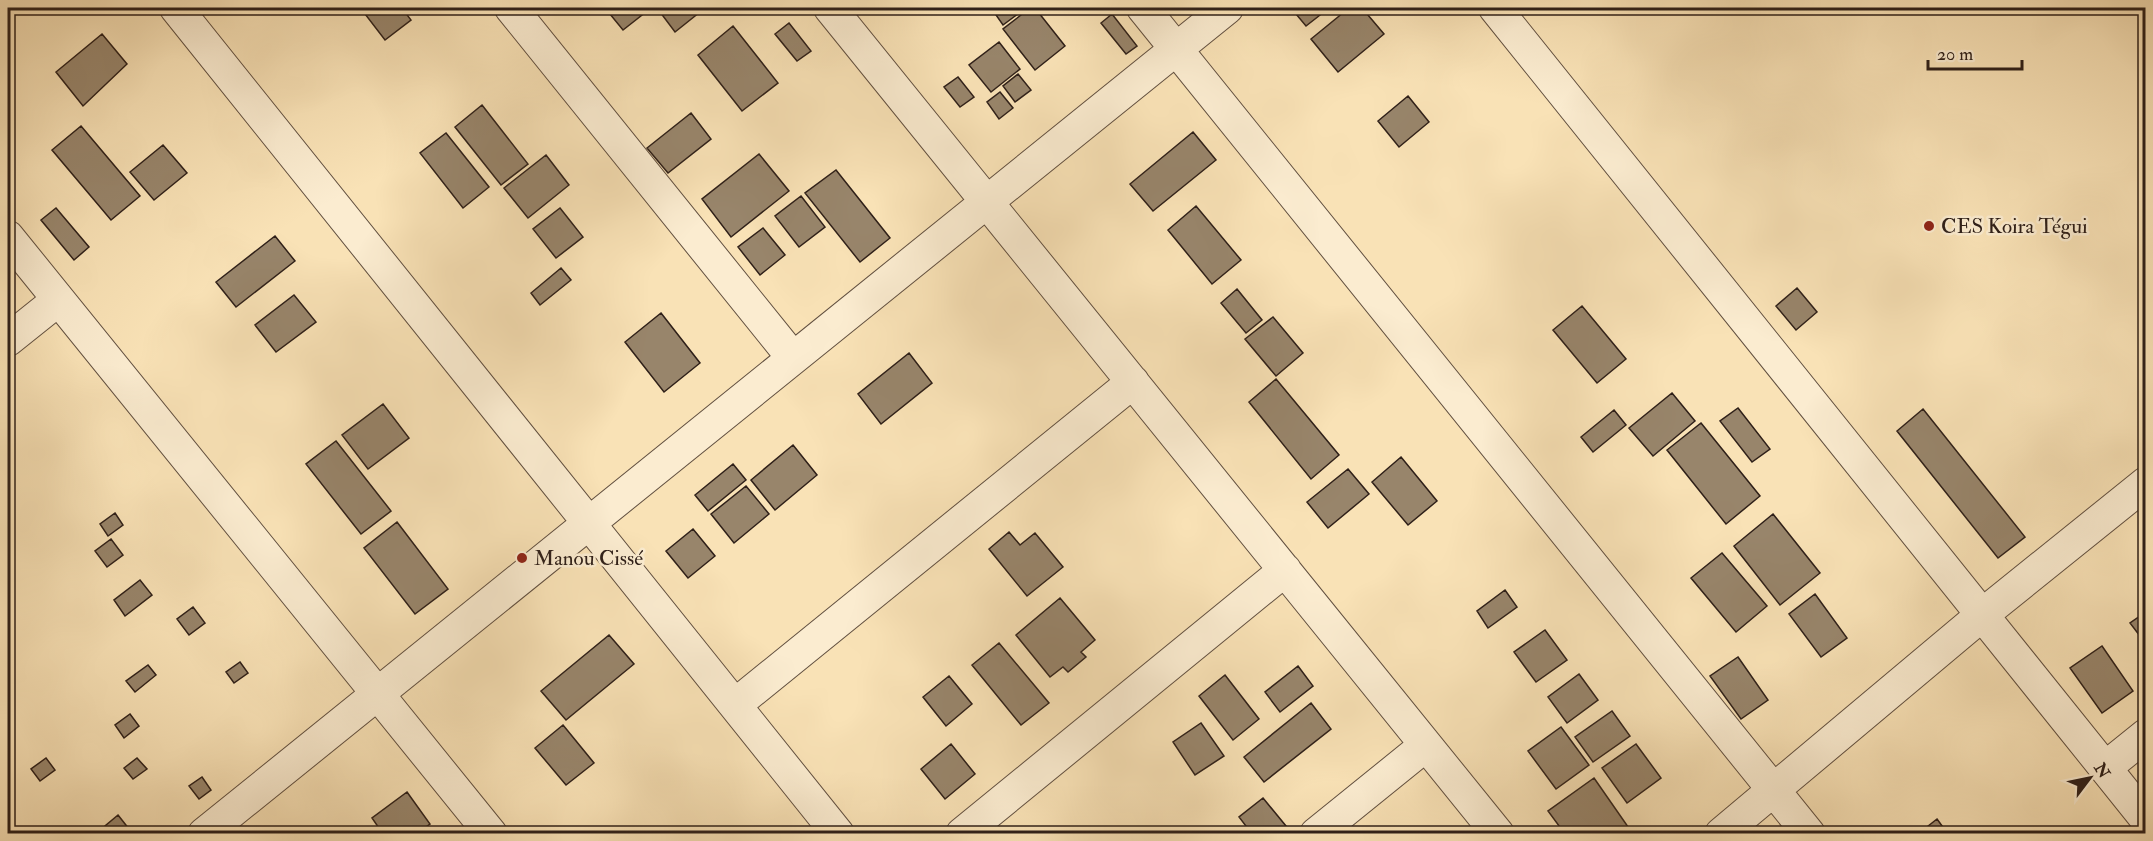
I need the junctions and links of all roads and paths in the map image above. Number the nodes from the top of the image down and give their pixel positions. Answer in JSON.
{"nodes":[{"id":1,"x":176,"y":8,"type":"edge"},
{"id":2,"x":511,"y":8,"type":"edge"},
{"id":3,"x":830,"y":8,"type":"edge"},
{"id":4,"x":1143,"y":8,"type":"edge"},
{"id":5,"x":1227,"y":8,"type":"edge"},
{"id":6,"x":1495,"y":8,"type":"edge"},
{"id":7,"x":1176,"y":48,"type":"junction"},
{"id":8,"x":987,"y":201,"type":"junction"},
{"id":9,"x":8,"y":237,"type":"edge"},
{"id":10,"x":58,"y":300,"type":"junction"},
{"id":11,"x":8,"y":340,"type":"edge"},
{"id":12,"x":793,"y":358,"type":"junction"},
{"id":13,"x":1133,"y":382,"type":"junction"},
{"id":14,"x":2145,"y":483,"type":"edge"},
{"id":15,"x":589,"y":523,"type":"junction"},
{"id":16,"x":1285,"y":570,"type":"junction"},
{"id":17,"x":1982,"y":615,"type":"junction"},
{"id":18,"x":378,"y":694,"type":"junction"},
{"id":19,"x":735,"y":705,"type":"junction"},
{"id":20,"x":2145,"y":735,"type":"edge"},
{"id":21,"x":1426,"y":745,"type":"junction"},
{"id":22,"x":2105,"y":768,"type":"junction"},
{"id":23,"x":1774,"y":790,"type":"junction"},
{"id":24,"x":2145,"y":819,"type":"edge"},
{"id":25,"x":204,"y":834,"type":"edge"},
{"id":26,"x":491,"y":834,"type":"edge"},
{"id":27,"x":837,"y":834,"type":"edge"},
{"id":28,"x":962,"y":834,"type":"edge"},
{"id":29,"x":1316,"y":834,"type":"edge"},
{"id":30,"x":1498,"y":834,"type":"edge"},
{"id":31,"x":1721,"y":834,"type":"edge"},
{"id":32,"x":1809,"y":834,"type":"edge"}],
"edges":[{"from":1,"to":15,"type":"street"},
{"from":2,"to":12,"type":"street"},
{"from":3,"to":8,"type":"street"},
{"from":4,"to":7,"type":"street"},
{"from":5,"to":7,"type":"street"},
{"from":6,"to":17,"type":"street"},
{"from":7,"to":8,"type":"street"},
{"from":7,"to":23,"type":"street"},
{"from":8,"to":12,"type":"street"},
{"from":8,"to":13,"type":"street"},
{"from":9,"to":10,"type":"street"},
{"from":10,"to":11,"type":"street"},
{"from":10,"to":18,"type":"street"},
{"from":12,"to":15,"type":"street"},
{"from":13,"to":16,"type":"street"},
{"from":13,"to":19,"type":"street"},
{"from":14,"to":17,"type":"street"},
{"from":15,"to":18,"type":"street"},
{"from":15,"to":19,"type":"street"},
{"from":16,"to":21,"type":"street"},
{"from":16,"to":28,"type":"street"},
{"from":17,"to":22,"type":"street"},
{"from":17,"to":23,"type":"street"},
{"from":18,"to":25,"type":"street"},
{"from":18,"to":26,"type":"street"},
{"from":19,"to":27,"type":"street"},
{"from":20,"to":22,"type":"street"},
{"from":21,"to":29,"type":"street"},
{"from":21,"to":30,"type":"street"},
{"from":22,"to":24,"type":"street"},
{"from":23,"to":31,"type":"street"},
{"from":23,"to":32,"type":"street"}]}
